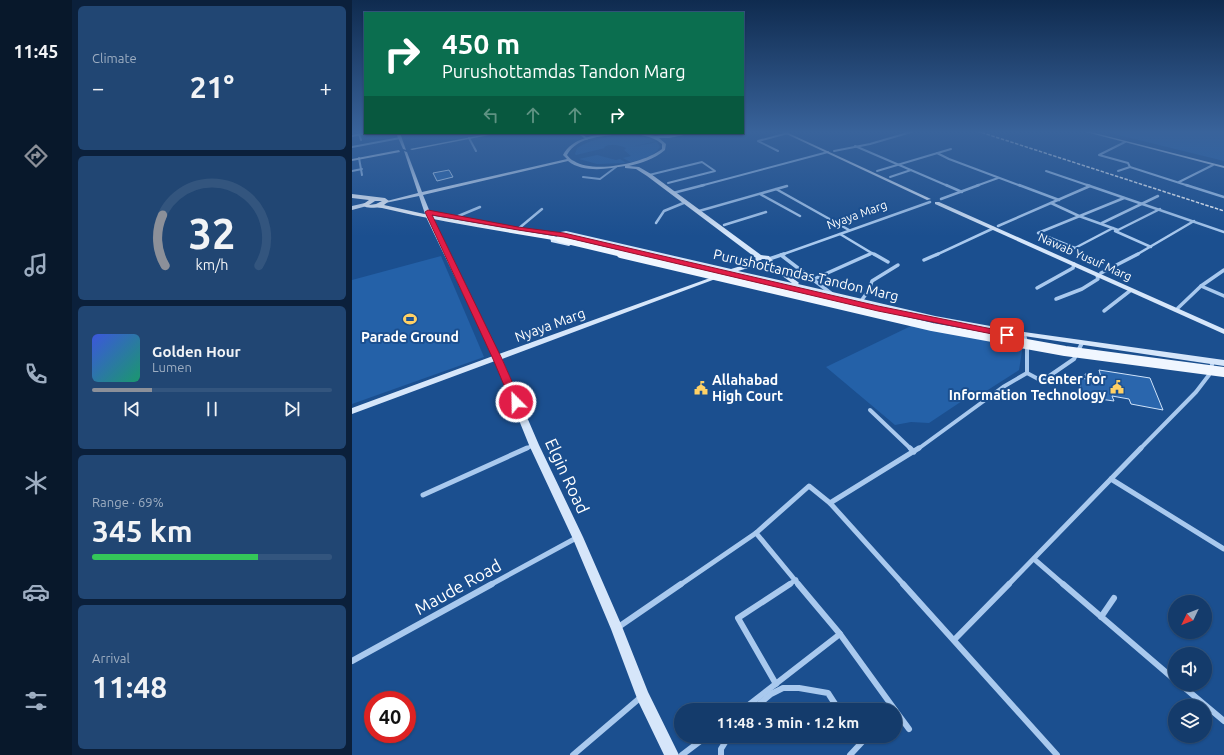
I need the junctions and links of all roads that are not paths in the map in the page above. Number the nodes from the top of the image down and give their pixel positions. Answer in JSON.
{"nodes":[{"id":1,"x":361,"y":166,"type":"edge"},
{"id":2,"x":411,"y":166,"type":"edge"},
{"id":3,"x":541,"y":166,"type":"edge"},
{"id":4,"x":588,"y":166,"type":"edge"},
{"id":5,"x":621,"y":166,"type":"edge"},
{"id":6,"x":625,"y":166,"type":"edge"},
{"id":7,"x":643,"y":166,"type":"edge"},
{"id":8,"x":684,"y":166,"type":"edge"},
{"id":9,"x":708,"y":166,"type":"edge"},
{"id":10,"x":774,"y":166,"type":"edge"},
{"id":11,"x":859,"y":166,"type":"edge"},
{"id":12,"x":868,"y":166,"type":"edge"},
{"id":13,"x":892,"y":166,"type":"edge"},
{"id":14,"x":903,"y":166,"type":"edge"},
{"id":15,"x":968,"y":166,"type":"edge"},
{"id":16,"x":1211,"y":166,"type":"edge"},
{"id":17,"x":616,"y":167,"type":"junction"},
{"id":18,"x":1130,"y":167,"type":"joint"},
{"id":19,"x":362,"y":170,"type":"junction"},
{"id":20,"x":911,"y":170,"type":"junction"},
{"id":21,"x":352,"y":171,"type":"edge"},
{"id":22,"x":878,"y":171,"type":"junction"},
{"id":23,"x":1046,"y":171,"type":"dead end"},
{"id":24,"x":1118,"y":171,"type":"dead end"},
{"id":25,"x":651,"y":174,"type":"junction"},
{"id":26,"x":362,"y":175,"type":"dead end"},
{"id":27,"x":583,"y":177,"type":"dead end"},
{"id":28,"x":890,"y":177,"type":"junction"},
{"id":29,"x":999,"y":178,"type":"junction"},
{"id":30,"x":1080,"y":178,"type":"dead end"},
{"id":31,"x":1076,"y":181,"type":"junction"},
{"id":32,"x":1178,"y":182,"type":"junction"},
{"id":33,"x":668,"y":183,"type":"junction"},
{"id":34,"x":787,"y":186,"type":"dead end"},
{"id":35,"x":1090,"y":186,"type":"junction"},
{"id":36,"x":776,"y":189,"type":"junction"},
{"id":37,"x":676,"y":192,"type":"junction"},
{"id":38,"x":962,"y":192,"type":"junction"},
{"id":39,"x":421,"y":193,"type":"junction"},
{"id":40,"x":760,"y":194,"type":"junction"},
{"id":41,"x":1158,"y":196,"type":"dead end"},
{"id":42,"x":352,"y":197,"type":"edge"},
{"id":43,"x":1224,"y":197,"type":"edge"},
{"id":44,"x":1125,"y":198,"type":"junction"},
{"id":45,"x":930,"y":199,"type":"junction"},
{"id":46,"x":374,"y":200,"type":"junction"},
{"id":47,"x":1059,"y":200,"type":"junction"},
{"id":48,"x":940,"y":201,"type":"junction"},
{"id":49,"x":383,"y":202,"type":"junction"},
{"id":50,"x":686,"y":202,"type":"junction"},
{"id":51,"x":1052,"y":203,"type":"junction"},
{"id":52,"x":366,"y":204,"type":"junction"},
{"id":53,"x":1143,"y":204,"type":"junction"},
{"id":54,"x":480,"y":207,"type":"dead end"},
{"id":55,"x":352,"y":208,"type":"edge"},
{"id":56,"x":542,"y":209,"type":"dead end"},
{"id":57,"x":1160,"y":210,"type":"junction"},
{"id":58,"x":701,"y":211,"type":"junction"},
{"id":59,"x":766,"y":212,"type":"dead end"},
{"id":60,"x":428,"y":214,"type":"junction"},
{"id":61,"x":800,"y":216,"type":"dead end"},
{"id":62,"x":1079,"y":216,"type":"junction"},
{"id":63,"x":456,"y":217,"type":"junction"},
{"id":64,"x":1194,"y":221,"type":"junction"},
{"id":65,"x":656,"y":223,"type":"dead end"},
{"id":66,"x":1102,"y":223,"type":"junction"},
{"id":67,"x":724,"y":225,"type":"junction"},
{"id":68,"x":996,"y":227,"type":"junction"},
{"id":69,"x":1111,"y":228,"type":"junction"},
{"id":70,"x":518,"y":229,"type":"junction"},
{"id":71,"x":849,"y":230,"type":"junction"},
{"id":72,"x":1224,"y":232,"type":"edge"},
{"id":73,"x":840,"y":234,"type":"junction"},
{"id":74,"x":558,"y":236,"type":"junction"},
{"id":75,"x":1151,"y":247,"type":"junction"},
{"id":76,"x":872,"y":252,"type":"junction"},
{"id":77,"x":781,"y":255,"type":"junction"},
{"id":78,"x":760,"y":259,"type":"junction"},
{"id":79,"x":924,"y":260,"type":"dead end"},
{"id":80,"x":768,"y":261,"type":"junction"},
{"id":81,"x":888,"y":262,"type":"dead end"},
{"id":82,"x":1074,"y":264,"type":"junction"},
{"id":83,"x":898,"y":265,"type":"dead end"},
{"id":84,"x":1224,"y":270,"type":"edge"},
{"id":85,"x":732,"y":271,"type":"junction"},
{"id":86,"x":1099,"y":274,"type":"junction"},
{"id":87,"x":718,"y":278,"type":"junction"},
{"id":88,"x":814,"y":279,"type":"junction"},
{"id":89,"x":800,"y":286,"type":"junction"},
{"id":90,"x":1201,"y":286,"type":"junction"},
{"id":91,"x":1037,"y":288,"type":"dead end"},
{"id":92,"x":1131,"y":290,"type":"junction"},
{"id":93,"x":832,"y":294,"type":"junction"},
{"id":94,"x":1224,"y":296,"type":"edge"},
{"id":95,"x":1056,"y":299,"type":"dead end"},
{"id":96,"x":861,"y":301,"type":"junction"},
{"id":97,"x":1178,"y":308,"type":"junction"},
{"id":98,"x":1104,"y":311,"type":"dead end"},
{"id":99,"x":1224,"y":328,"type":"edge"},
{"id":100,"x":1224,"y":332,"type":"edge"},
{"id":101,"x":1024,"y":334,"type":"junction"},
{"id":102,"x":1082,"y":343,"type":"junction"},
{"id":103,"x":1027,"y":347,"type":"junction"},
{"id":104,"x":1077,"y":356,"type":"junction"},
{"id":105,"x":498,"y":359,"type":"junction"},
{"id":106,"x":1213,"y":361,"type":"junction"},
{"id":107,"x":1224,"y":363,"type":"edge"},
{"id":108,"x":1224,"y":368,"type":"edge"},
{"id":109,"x":1224,"y":372,"type":"edge"},
{"id":110,"x":1027,"y":373,"type":"junction"},
{"id":111,"x":1209,"y":375,"type":"junction"},
{"id":112,"x":1224,"y":377,"type":"edge"},
{"id":113,"x":870,"y":410,"type":"dead end"},
{"id":114,"x":352,"y":411,"type":"edge"},
{"id":115,"x":534,"y":445,"type":"junction"},
{"id":116,"x":914,"y":452,"type":"junction"},
{"id":117,"x":1111,"y":479,"type":"junction"},
{"id":118,"x":423,"y":495,"type":"dead end"},
{"id":119,"x":830,"y":503,"type":"junction"},
{"id":120,"x":756,"y":533,"type":"junction"},
{"id":121,"x":578,"y":537,"type":"junction"},
{"id":122,"x":1224,"y":549,"type":"edge"},
{"id":123,"x":1034,"y":559,"type":"junction"},
{"id":124,"x":796,"y":580,"type":"junction"},
{"id":125,"x":1114,"y":598,"type":"dead end"},
{"id":126,"x":1101,"y":617,"type":"junction"},
{"id":127,"x":617,"y":628,"type":"junction"},
{"id":128,"x":840,"y":634,"type":"junction"},
{"id":129,"x":954,"y":640,"type":"junction"},
{"id":130,"x":352,"y":661,"type":"edge"},
{"id":131,"x":1168,"y":674,"type":"edge"},
{"id":132,"x":776,"y":684,"type":"junction"},
{"id":133,"x":1188,"y":691,"type":"edge"},
{"id":134,"x":643,"y":696,"type":"junction"},
{"id":135,"x":751,"y":703,"type":"edge"},
{"id":136,"x":760,"y":703,"type":"edge"},
{"id":137,"x":834,"y":703,"type":"edge"},
{"id":138,"x":890,"y":703,"type":"edge"},
{"id":139,"x":902,"y":720,"type":"edge"},
{"id":140,"x":1224,"y":721,"type":"edge"},
{"id":141,"x":908,"y":729,"type":"dead end"},
{"id":142,"x":698,"y":743,"type":"edge"},
{"id":143,"x":725,"y":743,"type":"edge"},
{"id":144,"x":860,"y":743,"type":"edge"},
{"id":145,"x":573,"y":755,"type":"edge"},
{"id":146,"x":672,"y":755,"type":"edge"},
{"id":147,"x":682,"y":755,"type":"edge"},
{"id":148,"x":721,"y":755,"type":"edge"},
{"id":149,"x":850,"y":755,"type":"edge"},
{"id":150,"x":1056,"y":755,"type":"edge"}],
"edges":[{"from":1,"to":19,"type":"street"},
{"from":2,"to":39,"type":"main road","name":"Elgin Road"},
{"from":3,"to":39,"type":"main road"},
{"from":4,"to":17,"type":"main road"},
{"from":5,"to":17,"type":"main road"},
{"from":6,"to":25,"type":"main road"},
{"from":7,"to":25,"type":"main road"},
{"from":8,"to":25,"type":"street"},
{"from":9,"to":33,"type":"street"},
{"from":10,"to":37,"type":"street"},
{"from":11,"to":45,"type":"main road"},
{"from":12,"to":22,"type":"main road"},
{"from":13,"to":22,"type":"street"},
{"from":14,"to":20,"type":"street"},
{"from":15,"to":29,"type":"street"},
{"from":16,"to":32,"type":"street"},
{"from":17,"to":27,"type":"street"},
{"from":18,"to":24,"type":"street"},
{"from":18,"to":32,"type":"street"},
{"from":19,"to":21,"type":"street"},
{"from":19,"to":26,"type":"street"},
{"from":20,"to":28,"type":"street"},
{"from":20,"to":38,"type":"street"},
{"from":22,"to":28,"type":"main road"},
{"from":23,"to":31,"type":"street"},
{"from":25,"to":33,"type":"main road"},
{"from":25,"to":37,"type":"main road"},
{"from":28,"to":45,"type":"main road"},
{"from":29,"to":38,"type":"street"},
{"from":29,"to":47,"type":"street"},
{"from":30,"to":31,"type":"street"},
{"from":31,"to":35,"type":"street"},
{"from":32,"to":43,"type":"street"},
{"from":33,"to":37,"type":"main road"},
{"from":34,"to":36,"type":"street"},
{"from":35,"to":44,"type":"street"},
{"from":35,"to":47,"type":"street"},
{"from":36,"to":40,"type":"street"},
{"from":36,"to":71,"type":"street"},
{"from":37,"to":50,"type":"main road"},
{"from":37,"to":58,"type":"main road"},
{"from":38,"to":48,"type":"street"},
{"from":39,"to":49,"type":"main road"},
{"from":39,"to":60,"type":"main road","name":"Elgin Road"},
{"from":40,"to":58,"type":"street"},
{"from":40,"to":61,"type":"street"},
{"from":41,"to":53,"type":"street"},
{"from":42,"to":46,"type":"main road"},
{"from":42,"to":52,"type":"main road"},
{"from":44,"to":53,"type":"street"},
{"from":44,"to":62,"type":"street"},
{"from":45,"to":48,"type":"main road","name":"Nawab Yusuf Marg"},
{"from":45,"to":71,"type":"street","name":"Nyaya Marg"},
{"from":46,"to":49,"type":"main road"},
{"from":46,"to":52,"type":"main road"},
{"from":47,"to":51,"type":"street"},
{"from":48,"to":68,"type":"main road","name":"Nawab Yusuf Marg"},
{"from":49,"to":52,"type":"main road"},
{"from":49,"to":60,"type":"main road","name":"Purushottamdas Tandon Marg"},
{"from":50,"to":58,"type":"main road"},
{"from":50,"to":65,"type":"street"},
{"from":51,"to":62,"type":"street"},
{"from":51,"to":68,"type":"street"},
{"from":52,"to":55,"type":"main road"},
{"from":53,"to":57,"type":"street"},
{"from":53,"to":66,"type":"street"},
{"from":54,"to":63,"type":"street"},
{"from":56,"to":70,"type":"street"},
{"from":57,"to":64,"type":"street"},
{"from":57,"to":69,"type":"street"},
{"from":58,"to":67,"type":"main road"},
{"from":58,"to":78,"type":"main road"},
{"from":59,"to":67,"type":"street"},
{"from":60,"to":63,"type":"main road","name":"Purushottamdas Tandon Marg"},
{"from":60,"to":74,"type":"main road","name":"Purushottamdas Tandon Marg"},
{"from":60,"to":105,"type":"main road","name":"Elgin Road"},
{"from":62,"to":66,"type":"street"},
{"from":62,"to":69,"type":"street"},
{"from":63,"to":70,"type":"main road","name":"Purushottamdas Tandon Marg"},
{"from":64,"to":72,"type":"street"},
{"from":64,"to":75,"type":"street"},
{"from":66,"to":69,"type":"street"},
{"from":67,"to":78,"type":"main road"},
{"from":68,"to":79,"type":"street"},
{"from":68,"to":82,"type":"main road","name":"Nawab Yusuf Marg"},
{"from":68,"to":86,"type":"main road","name":"Nawab Yusuf Marg"},
{"from":69,"to":75,"type":"street"},
{"from":70,"to":74,"type":"main road","name":"Purushottamdas Tandon Marg"},
{"from":71,"to":73,"type":"street","name":"Nyaya Marg"},
{"from":73,"to":76,"type":"street"},
{"from":73,"to":77,"type":"street","name":"Nyaya Marg"},
{"from":74,"to":85,"type":"main road","name":"Purushottamdas Tandon Marg"},
{"from":74,"to":87,"type":"main road","name":"Purushottamdas Tandon Marg"},
{"from":74,"to":108,"type":"main road"},
{"from":74,"to":109,"type":"main road","bridge":true},
{"from":75,"to":86,"type":"street"},
{"from":76,"to":81,"type":"street"},
{"from":76,"to":88,"type":"street"},
{"from":77,"to":80,"type":"street","name":"Nyaya Marg"},
{"from":77,"to":88,"type":"street"},
{"from":78,"to":80,"type":"main road","name":"Nyaya Marg"},
{"from":78,"to":85,"type":"main road","name":"Nyaya Marg"},
{"from":80,"to":89,"type":"main road"},
{"from":82,"to":86,"type":"main road","name":"Nawab Yusuf Marg"},
{"from":82,"to":91,"type":"street"},
{"from":83,"to":96,"type":"street"},
{"from":84,"to":90,"type":"street"},
{"from":85,"to":87,"type":"main road","name":"Nyaya Marg"},
{"from":85,"to":89,"type":"main road","name":"Purushottamdas Tandon Marg"},
{"from":86,"to":92,"type":"main road","name":"Nawab Yusuf Marg"},
{"from":86,"to":95,"type":"street"},
{"from":86,"to":97,"type":"main road","name":"Nawab Yusuf Marg"},
{"from":87,"to":103,"type":"main road","name":"Purushottamdas Tandon Marg"},
{"from":87,"to":105,"type":"main road","name":"Nyaya Marg"},
{"from":88,"to":93,"type":"street"},
{"from":89,"to":93,"type":"main road","name":"Purushottamdas Tandon Marg"},
{"from":90,"to":94,"type":"street"},
{"from":90,"to":97,"type":"street"},
{"from":92,"to":98,"type":"street"},
{"from":92,"to":100,"type":"main road","name":"Nawab Yusuf Marg"},
{"from":93,"to":96,"type":"main road","name":"Purushottamdas Tandon Marg"},
{"from":96,"to":101,"type":"main road","name":"Purushottamdas Tandon Marg"},
{"from":97,"to":99,"type":"main road","name":"Nawab Yusuf Marg"},
{"from":101,"to":102,"type":"main road","name":"Purushottamdas Tandon Marg"},
{"from":101,"to":103,"type":"street"},
{"from":102,"to":104,"type":"street"},
{"from":102,"to":106,"type":"main road","name":"Purushottamdas Tandon Marg"},
{"from":103,"to":104,"type":"main road","name":"Purushottamdas Tandon Marg"},
{"from":103,"to":110,"type":"street"},
{"from":104,"to":110,"type":"street"},
{"from":104,"to":111,"type":"main road","name":"Purushottamdas Tandon Marg"},
{"from":105,"to":114,"type":"main road","name":"Nyaya Marg"},
{"from":105,"to":115,"type":"main road","name":"Elgin Road"},
{"from":106,"to":107,"type":"main road","name":"Purushottamdas Tandon Marg"},
{"from":106,"to":111,"type":"street"},
{"from":110,"to":116,"type":"street"},
{"from":111,"to":112,"type":"main road","name":"Purushottamdas Tandon Marg"},
{"from":111,"to":117,"type":"street"},
{"from":113,"to":116,"type":"street"},
{"from":115,"to":118,"type":"street"},
{"from":115,"to":121,"type":"main road","name":"Elgin Road"},
{"from":116,"to":119,"type":"street"},
{"from":117,"to":122,"type":"street"},
{"from":117,"to":123,"type":"street"},
{"from":119,"to":120,"type":"street"},
{"from":119,"to":129,"type":"street"},
{"from":120,"to":124,"type":"street"},
{"from":120,"to":127,"type":"street"},
{"from":121,"to":127,"type":"main road","name":"Elgin Road"},
{"from":121,"to":130,"type":"street","name":"Maude Road"},
{"from":123,"to":126,"type":"street"},
{"from":123,"to":129,"type":"street"},
{"from":124,"to":128,"type":"street"},
{"from":124,"to":132,"type":"street"},
{"from":125,"to":126,"type":"street"},
{"from":126,"to":131,"type":"street"},
{"from":127,"to":134,"type":"main road","name":"Elgin Road"},
{"from":128,"to":132,"type":"street"},
{"from":128,"to":138,"type":"street"},
{"from":129,"to":150,"type":"street"},
{"from":132,"to":135,"type":"street"},
{"from":133,"to":140,"type":"street"},
{"from":134,"to":145,"type":"street"},
{"from":134,"to":146,"type":"main road","name":"Elgin Road"},
{"from":136,"to":137,"type":"street"},
{"from":139,"to":141,"type":"street"},
{"from":142,"to":147,"type":"street"},
{"from":143,"to":148,"type":"street"},
{"from":144,"to":149,"type":"street"}]}
